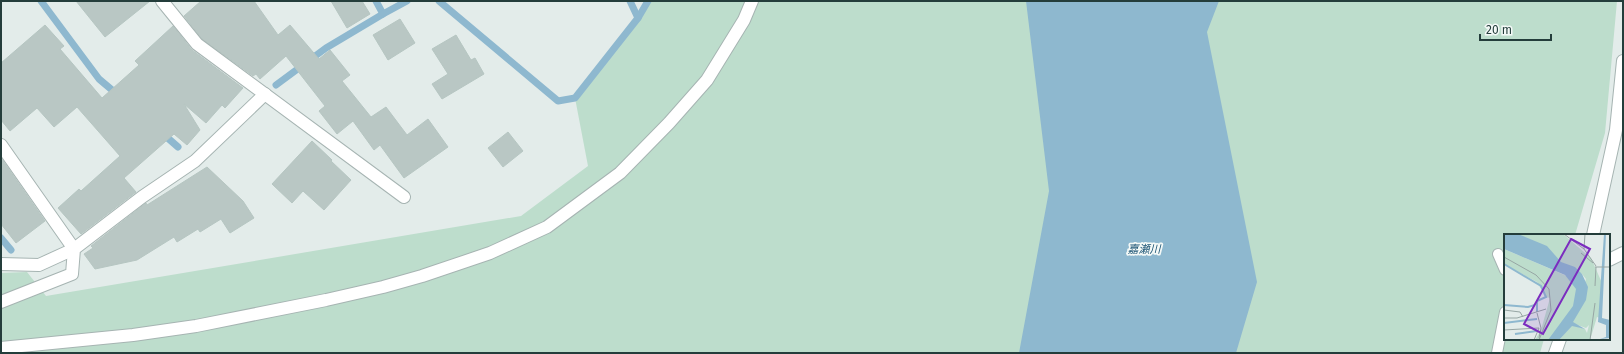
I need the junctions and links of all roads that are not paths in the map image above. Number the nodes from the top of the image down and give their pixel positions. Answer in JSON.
{"nodes":[{"id":1,"x":162,"y":1,"type":"edge"},
{"id":2,"x":752,"y":1,"type":"edge"},
{"id":3,"x":1623,"y":61,"type":"edge"},
{"id":4,"x":265,"y":94,"type":"junction"},
{"id":5,"x":1,"y":144,"type":"edge"},
{"id":6,"x":404,"y":197,"type":"dead end"},
{"id":7,"x":1593,"y":234,"type":"edge"},
{"id":8,"x":74,"y":250,"type":"junction"},
{"id":9,"x":1623,"y":253,"type":"edge"},
{"id":10,"x":1498,"y":254,"type":"dead end"},
{"id":11,"x":1610,"y":260,"type":"edge"},
{"id":12,"x":1,"y":264,"type":"edge"},
{"id":13,"x":1504,"y":268,"type":"edge"},
{"id":14,"x":1,"y":302,"type":"edge"},
{"id":15,"x":1504,"y":317,"type":"edge"},
{"id":16,"x":1560,"y":340,"type":"edge"},
{"id":17,"x":1,"y":348,"type":"edge"},
{"id":18,"x":1497,"y":353,"type":"edge"},
{"id":19,"x":1555,"y":353,"type":"edge"}],
"edges":[{"from":1,"to":4,"type":"street"},
{"from":2,"to":17,"type":"street"},
{"from":3,"to":7,"type":"street"},
{"from":4,"to":6,"type":"street"},
{"from":4,"to":8,"type":"street"},
{"from":5,"to":8,"type":"street"},
{"from":8,"to":12,"type":"street"},
{"from":8,"to":14,"type":"street"},
{"from":9,"to":11,"type":"street"},
{"from":10,"to":13,"type":"lane"},
{"from":15,"to":18,"type":"lane"},
{"from":16,"to":19,"type":"street"}]}
